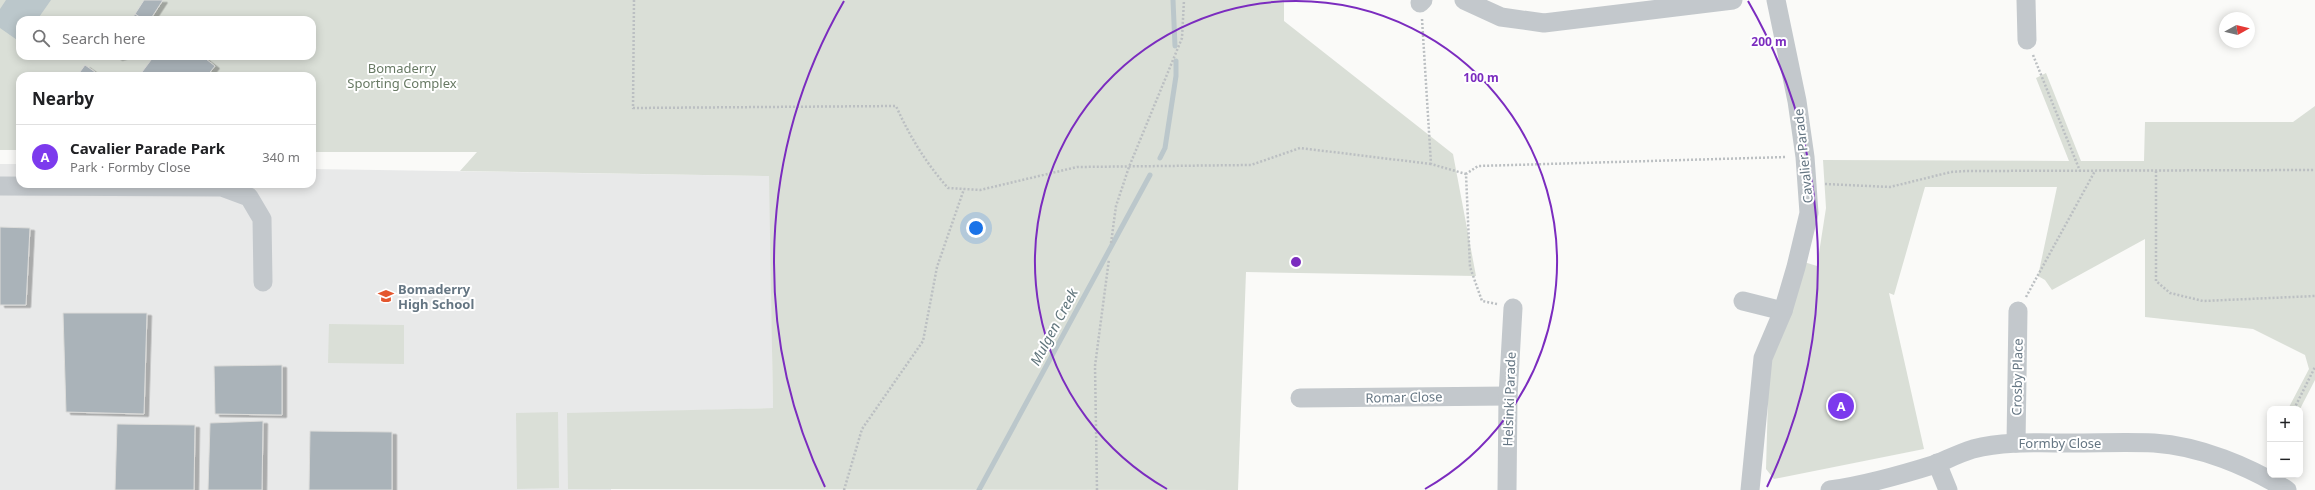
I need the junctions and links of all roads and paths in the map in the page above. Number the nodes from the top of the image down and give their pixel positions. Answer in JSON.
{"nodes":[{"id":1,"x":634,"y":0,"type":"edge"},
{"id":2,"x":1184,"y":0,"type":"edge"},
{"id":3,"x":1464,"y":0,"type":"edge"},
{"id":4,"x":1733,"y":0,"type":"edge"},
{"id":5,"x":1776,"y":0,"type":"edge"},
{"id":6,"x":2026,"y":0,"type":"edge"},
{"id":7,"x":1422,"y":1,"type":"edge"},
{"id":8,"x":2027,"y":40,"type":"joint"},
{"id":9,"x":1805,"y":157,"type":"junction"},
{"id":10,"x":1431,"y":164,"type":"junction"},
{"id":11,"x":1128,"y":167,"type":"junction"},
{"id":12,"x":2315,"y":170,"type":"edge"},
{"id":13,"x":2080,"y":171,"type":"junction"},
{"id":14,"x":2096,"y":171,"type":"junction"},
{"id":15,"x":2156,"y":171,"type":"junction"},
{"id":16,"x":1466,"y":174,"type":"junction"},
{"id":17,"x":1807,"y":184,"type":"junction"},
{"id":18,"x":0,"y":186,"type":"edge"},
{"id":19,"x":16,"y":186,"type":"edge"},
{"id":20,"x":225,"y":188,"type":"edge"},
{"id":21,"x":964,"y":189,"type":"junction"},
{"id":22,"x":1111,"y":243,"type":"dead end"},
{"id":23,"x":1109,"y":259,"type":"dead end"},
{"id":24,"x":263,"y":282,"type":"dead end"},
{"id":25,"x":2315,"y":296,"type":"edge"},
{"id":26,"x":1742,"y":301,"type":"dead end"},
{"id":27,"x":1513,"y":308,"type":"joint"},
{"id":28,"x":1783,"y":311,"type":"junction"},
{"id":29,"x":2018,"y":311,"type":"joint"},
{"id":30,"x":2315,"y":367,"type":"edge"},
{"id":31,"x":1508,"y":396,"type":"junction"},
{"id":32,"x":1300,"y":398,"type":"dead end"},
{"id":33,"x":2296,"y":406,"type":"edge"},
{"id":34,"x":2016,"y":443,"type":"junction"},
{"id":35,"x":1937,"y":463,"type":"junction"},
{"id":36,"x":844,"y":490,"type":"edge"},
{"id":37,"x":1097,"y":490,"type":"edge"},
{"id":38,"x":1507,"y":490,"type":"edge"},
{"id":39,"x":1750,"y":490,"type":"edge"},
{"id":40,"x":1830,"y":490,"type":"edge"},
{"id":41,"x":1948,"y":490,"type":"edge"},
{"id":42,"x":2287,"y":490,"type":"edge"}],
"edges":[{"from":1,"to":21,"type":"path"},
{"from":2,"to":11,"type":"path"},
{"from":3,"to":4,"type":"street"},
{"from":5,"to":9,"type":"street","name":"Cavalier Parade"},
{"from":6,"to":8,"type":"street"},
{"from":7,"to":10,"type":"path"},
{"from":8,"to":13,"type":"path"},
{"from":9,"to":16,"type":"path"},
{"from":9,"to":17,"type":"street","name":"Cavalier Parade"},
{"from":10,"to":11,"type":"path"},
{"from":10,"to":16,"type":"path"},
{"from":11,"to":21,"type":"path"},
{"from":11,"to":22,"type":"path"},
{"from":12,"to":15,"type":"path"},
{"from":13,"to":14,"type":"path"},
{"from":13,"to":17,"type":"path"},
{"from":14,"to":15,"type":"path"},
{"from":14,"to":29,"type":"path"},
{"from":15,"to":25,"type":"path"},
{"from":16,"to":27,"type":"path"},
{"from":17,"to":28,"type":"street","name":"Cavalier Parade"},
{"from":18,"to":19,"type":"street"},
{"from":20,"to":24,"type":"street"},
{"from":21,"to":36,"type":"path"},
{"from":23,"to":37,"type":"path"},
{"from":26,"to":28,"type":"street"},
{"from":27,"to":31,"type":"street","name":"Helsinki Parade"},
{"from":28,"to":39,"type":"street","name":"Cavalier Parade"},
{"from":29,"to":34,"type":"street","name":"Crosby Place"},
{"from":30,"to":33,"type":"path"},
{"from":31,"to":32,"type":"street","name":"Romar Close"},
{"from":31,"to":38,"type":"street","name":"Helsinki Parade"},
{"from":34,"to":35,"type":"street","name":"Formby Close"},
{"from":34,"to":42,"type":"street","name":"Formby Close"},
{"from":35,"to":40,"type":"street","name":"Formby Close"},
{"from":35,"to":41,"type":"street"}]}
